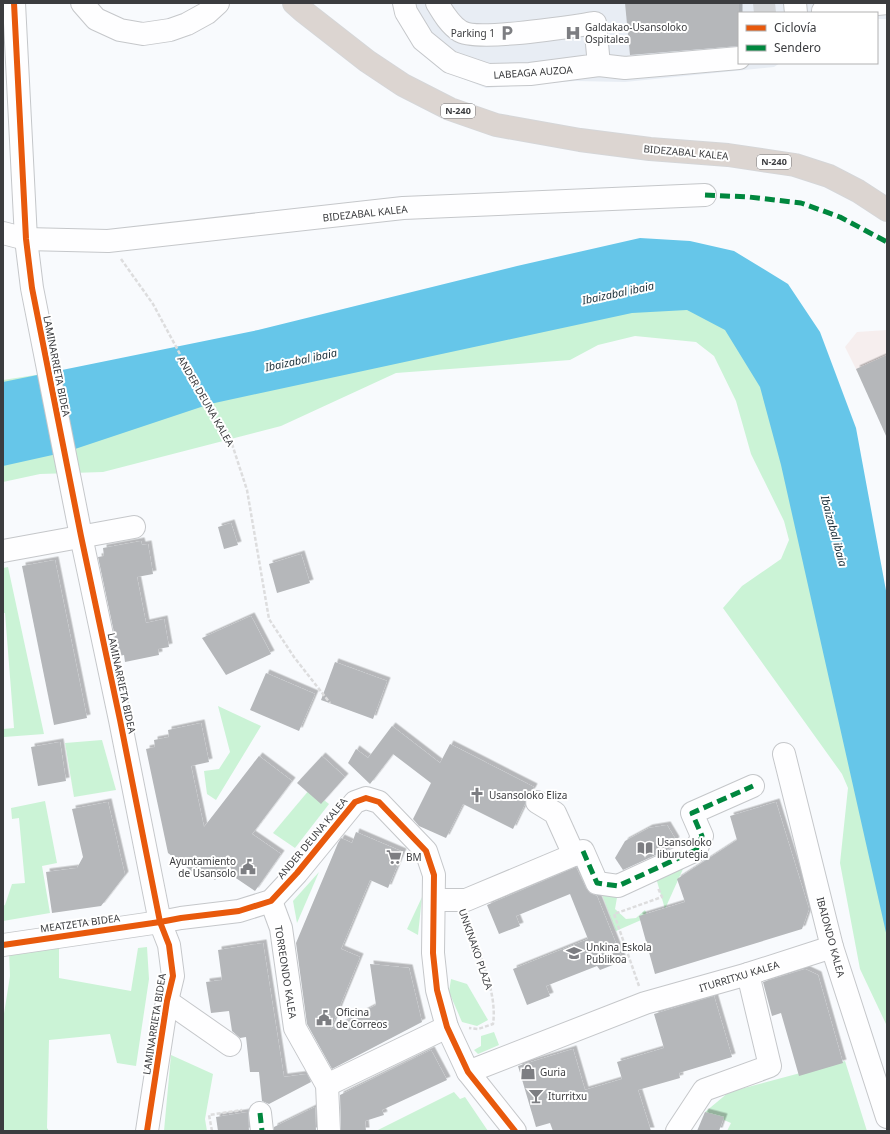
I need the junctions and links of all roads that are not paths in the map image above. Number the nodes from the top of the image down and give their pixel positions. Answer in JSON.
{"nodes":[{"id":1,"x":14,"y":3,"type":"edge"},
{"id":2,"x":82,"y":3,"type":"edge"},
{"id":3,"x":218,"y":3,"type":"edge"},
{"id":4,"x":294,"y":3,"type":"edge"},
{"id":5,"x":404,"y":3,"type":"edge"},
{"id":6,"x":437,"y":3,"type":"edge"},
{"id":7,"x":887,"y":3,"type":"edge"},
{"id":8,"x":822,"y":9,"type":"edge"},
{"id":9,"x":738,"y":58,"type":"edge"},
{"id":10,"x":599,"y":65,"type":"junction"},
{"id":11,"x":705,"y":195,"type":"dead end"},
{"id":12,"x":887,"y":210,"type":"edge"},
{"id":13,"x":3,"y":233,"type":"edge"},
{"id":14,"x":26,"y":239,"type":"junction"},
{"id":15,"x":134,"y":527,"type":"dead end"},
{"id":16,"x":81,"y":536,"type":"junction"},
{"id":17,"x":3,"y":551,"type":"edge"},
{"id":18,"x":784,"y":754,"type":"dead end"},
{"id":19,"x":753,"y":786,"type":"dead end"},
{"id":20,"x":537,"y":802,"type":"dead end"},
{"id":21,"x":578,"y":853,"type":"junction"},
{"id":22,"x":434,"y":900,"type":"junction"},
{"id":23,"x":272,"y":901,"type":"junction"},
{"id":24,"x":160,"y":922,"type":"junction"},
{"id":25,"x":3,"y":945,"type":"edge"},
{"id":26,"x":832,"y":947,"type":"junction"},
{"id":27,"x":748,"y":974,"type":"junction"},
{"id":28,"x":168,"y":1001,"type":"junction"},
{"id":29,"x":447,"y":1027,"type":"junction"},
{"id":30,"x":230,"y":1045,"type":"dead end"},
{"id":31,"x":468,"y":1072,"type":"junction"},
{"id":32,"x":327,"y":1084,"type":"junction"},
{"id":33,"x":887,"y":1117,"type":"edge"},
{"id":34,"x":148,"y":1131,"type":"edge"},
{"id":35,"x":329,"y":1131,"type":"edge"},
{"id":36,"x":515,"y":1131,"type":"edge"},
{"id":37,"x":677,"y":1131,"type":"edge"}],
"edges":[{"from":1,"to":14,"type":"street"},
{"from":2,"to":3,"type":"street"},
{"from":4,"to":12,"type":"highway","name":"BIDEZABAL KALEA","number":"N-240"},
{"from":5,"to":10,"type":"street","name":"LABEAGA AUZOA"},
{"from":6,"to":10,"type":"street"},
{"from":7,"to":8,"type":"street"},
{"from":9,"to":10,"type":"street","name":"LABEAGA AUZOA"},
{"from":11,"to":14,"type":"street","name":"BIDEZABAL KALEA"},
{"from":13,"to":14,"type":"street"},
{"from":14,"to":16,"type":"street","name":"LAMINARRIETA BIDEA"},
{"from":15,"to":16,"type":"street"},
{"from":16,"to":17,"type":"street"},
{"from":16,"to":24,"type":"street","name":"LAMINARRIETA BIDEA"},
{"from":18,"to":26,"type":"street","name":"IBAIONDO KALEA"},
{"from":19,"to":21,"type":"street"},
{"from":20,"to":21,"type":"street"},
{"from":21,"to":22,"type":"street","name":"UNKINAKO PLAZA"},
{"from":22,"to":23,"type":"street","name":"ANDER DEUNA KALEA"},
{"from":22,"to":29,"type":"street","name":"ANDER DEUNA KALEA"},
{"from":23,"to":24,"type":"street"},
{"from":23,"to":32,"type":"street","name":"TORREONDO KALEA"},
{"from":24,"to":25,"type":"street","name":"MEATZETA BIDEA"},
{"from":24,"to":28,"type":"street","name":"LAMINARRIETA BIDEA"},
{"from":26,"to":27,"type":"street","name":"ITURRITXU KALEA"},
{"from":26,"to":33,"type":"street","name":"IBAIONDO KALEA"},
{"from":27,"to":31,"type":"street","name":"ITURRITXU KALEA"},
{"from":27,"to":37,"type":"street"},
{"from":28,"to":30,"type":"street"},
{"from":28,"to":34,"type":"street","name":"LAMINARRIETA BIDEA"},
{"from":29,"to":31,"type":"street","name":"ANDER DEUNA KALEA"},
{"from":29,"to":32,"type":"street"},
{"from":31,"to":36,"type":"street","name":"ANDER DEUNA KALEA"},
{"from":32,"to":35,"type":"street","name":"TORREONDO KALEA"}]}
